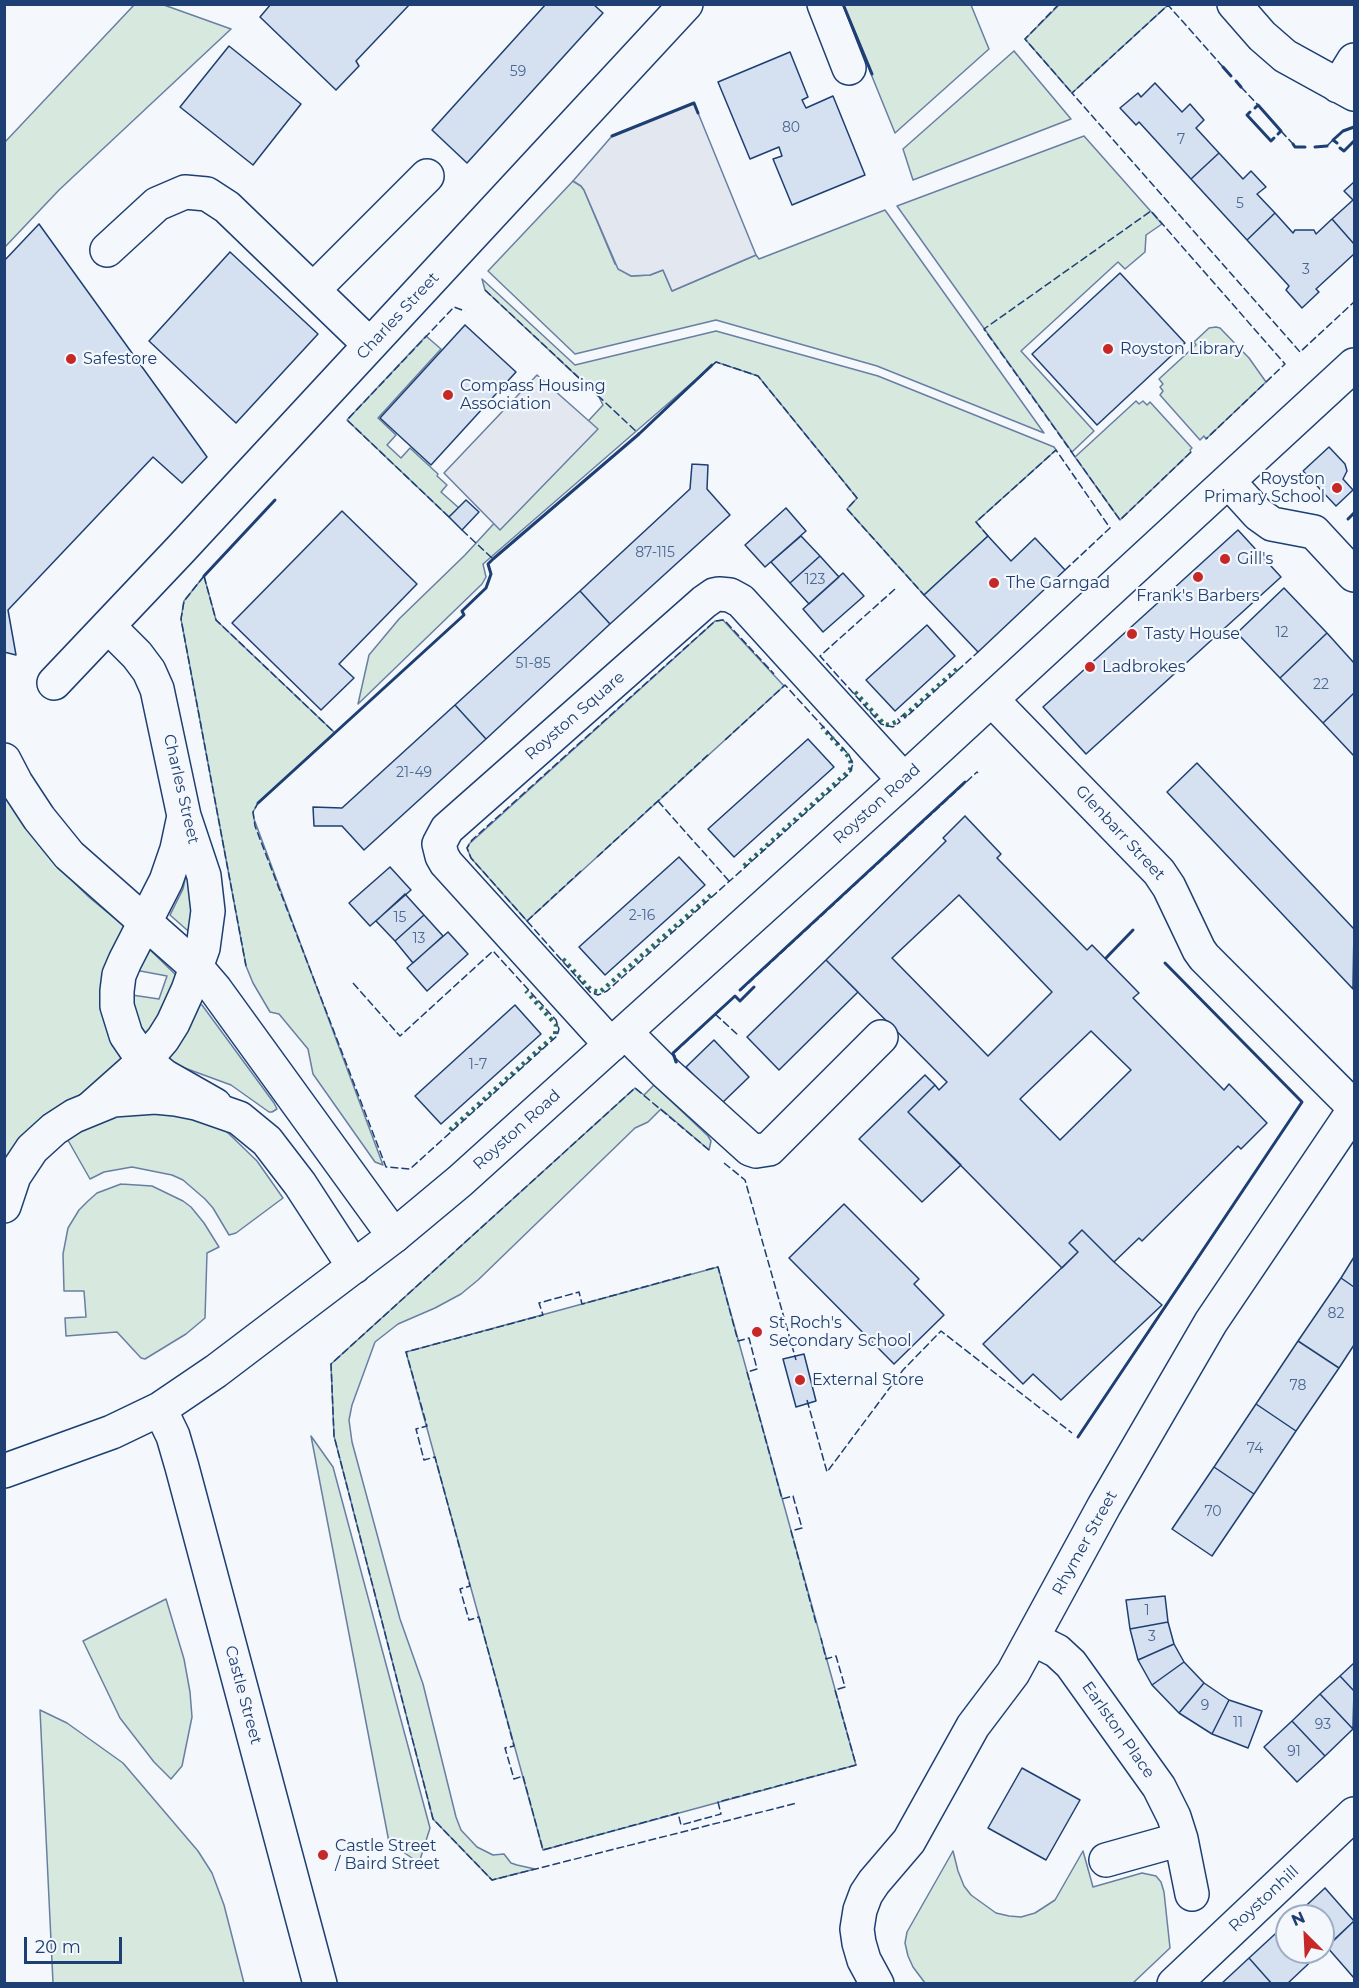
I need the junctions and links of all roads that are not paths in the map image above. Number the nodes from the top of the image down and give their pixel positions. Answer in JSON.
{"nodes":[{"id":1,"x":824,"y":4,"type":"edge"},
{"id":2,"x":1234,"y":4,"type":"edge"},
{"id":3,"x":680,"y":7,"type":"edge"},
{"id":4,"x":849,"y":68,"type":"dead end"},
{"id":5,"x":1349,"y":80,"type":"edge"},
{"id":6,"x":427,"y":176,"type":"dead end"},
{"id":7,"x":106,"y":250,"type":"dead end"},
{"id":8,"x":313,"y":290,"type":"junction"},
{"id":9,"x":370,"y":345,"type":"junction"},
{"id":10,"x":1354,"y":365,"type":"edge"},
{"id":11,"x":1229,"y":482,"type":"junction"},
{"id":12,"x":1349,"y":569,"type":"edge"},
{"id":13,"x":108,"y":626,"type":"junction"},
{"id":14,"x":54,"y":683,"type":"dead end"},
{"id":15,"x":992,"y":700,"type":"junction"},
{"id":16,"x":4,"y":760,"type":"edge"},
{"id":17,"x":904,"y":780,"type":"junction"},
{"id":18,"x":184,"y":816,"type":"junction"},
{"id":19,"x":145,"y":923,"type":"junction"},
{"id":20,"x":197,"y":968,"type":"junction"},
{"id":21,"x":881,"y":1037,"type":"dead end"},
{"id":22,"x":618,"y":1039,"type":"junction"},
{"id":23,"x":145,"y":1060,"type":"junction"},
{"id":24,"x":91,"y":1108,"type":"junction"},
{"id":25,"x":1354,"y":1109,"type":"edge"},
{"id":26,"x":239,"y":1118,"type":"junction"},
{"id":27,"x":4,"y":1206,"type":"edge"},
{"id":28,"x":394,"y":1236,"type":"junction"},
{"id":29,"x":354,"y":1267,"type":"junction"},
{"id":30,"x":160,"y":1410,"type":"junction"},
{"id":31,"x":4,"y":1471,"type":"edge"},
{"id":32,"x":1033,"y":1638,"type":"junction"},
{"id":33,"x":1351,"y":1823,"type":"edge"},
{"id":34,"x":1181,"y":1839,"type":"junction"},
{"id":35,"x":1106,"y":1860,"type":"dead end"},
{"id":36,"x":1192,"y":1894,"type":"dead end"},
{"id":37,"x":320,"y":1983,"type":"edge"},
{"id":38,"x":877,"y":1983,"type":"edge"},
{"id":39,"x":1174,"y":1983,"type":"edge"}],
"edges":[{"from":1,"to":4,"type":"street"},
{"from":2,"to":5,"type":"street"},
{"from":3,"to":9,"type":"street","name":"Charles Street"},
{"from":6,"to":8,"type":"street"},
{"from":7,"to":8,"type":"street"},
{"from":8,"to":9,"type":"street"},
{"from":9,"to":13,"type":"street","name":"Charles Street"},
{"from":10,"to":11,"type":"street","name":"Royston Road"},
{"from":11,"to":12,"type":"street"},
{"from":11,"to":15,"type":"street","name":"Royston Road"},
{"from":13,"to":14,"type":"street","name":"Charles Street"},
{"from":13,"to":18,"type":"street","name":"Charles Street"},
{"from":15,"to":17,"type":"street","name":"Royston Road"},
{"from":15,"to":25,"type":"street","name":"Glenbarr Street"},
{"from":16,"to":19,"type":"street"},
{"from":17,"to":22,"type":"street","name":"Royston Road"},
{"from":17,"to":22,"type":"street","name":"Royston Square"},
{"from":18,"to":19,"type":"street"},
{"from":18,"to":20,"type":"street","name":"Charles Street"},
{"from":19,"to":20,"type":"street"},
{"from":19,"to":23,"type":"street"},
{"from":20,"to":23,"type":"street","name":"Charles Street"},
{"from":20,"to":28,"type":"street"},
{"from":21,"to":22,"type":"street"},
{"from":22,"to":28,"type":"street","name":"Royston Road"},
{"from":23,"to":24,"type":"street","name":"Charles Street"},
{"from":23,"to":26,"type":"street"},
{"from":24,"to":26,"type":"street"},
{"from":24,"to":27,"type":"street"},
{"from":25,"to":32,"type":"street","name":"Rhymer Street"},
{"from":26,"to":29,"type":"street"},
{"from":28,"to":29,"type":"street","name":"Royston Road"},
{"from":29,"to":30,"type":"street","name":"Royston Road"},
{"from":30,"to":31,"type":"street","name":"Royston Road"},
{"from":30,"to":37,"type":"street","name":"Castle Street"},
{"from":32,"to":34,"type":"street","name":"Earlston Place"},
{"from":32,"to":38,"type":"street","name":"Rhymer Street"},
{"from":33,"to":39,"type":"street","name":"Roystonhill"},
{"from":34,"to":35,"type":"street"},
{"from":34,"to":36,"type":"street","name":"Earlston Place"}]}
